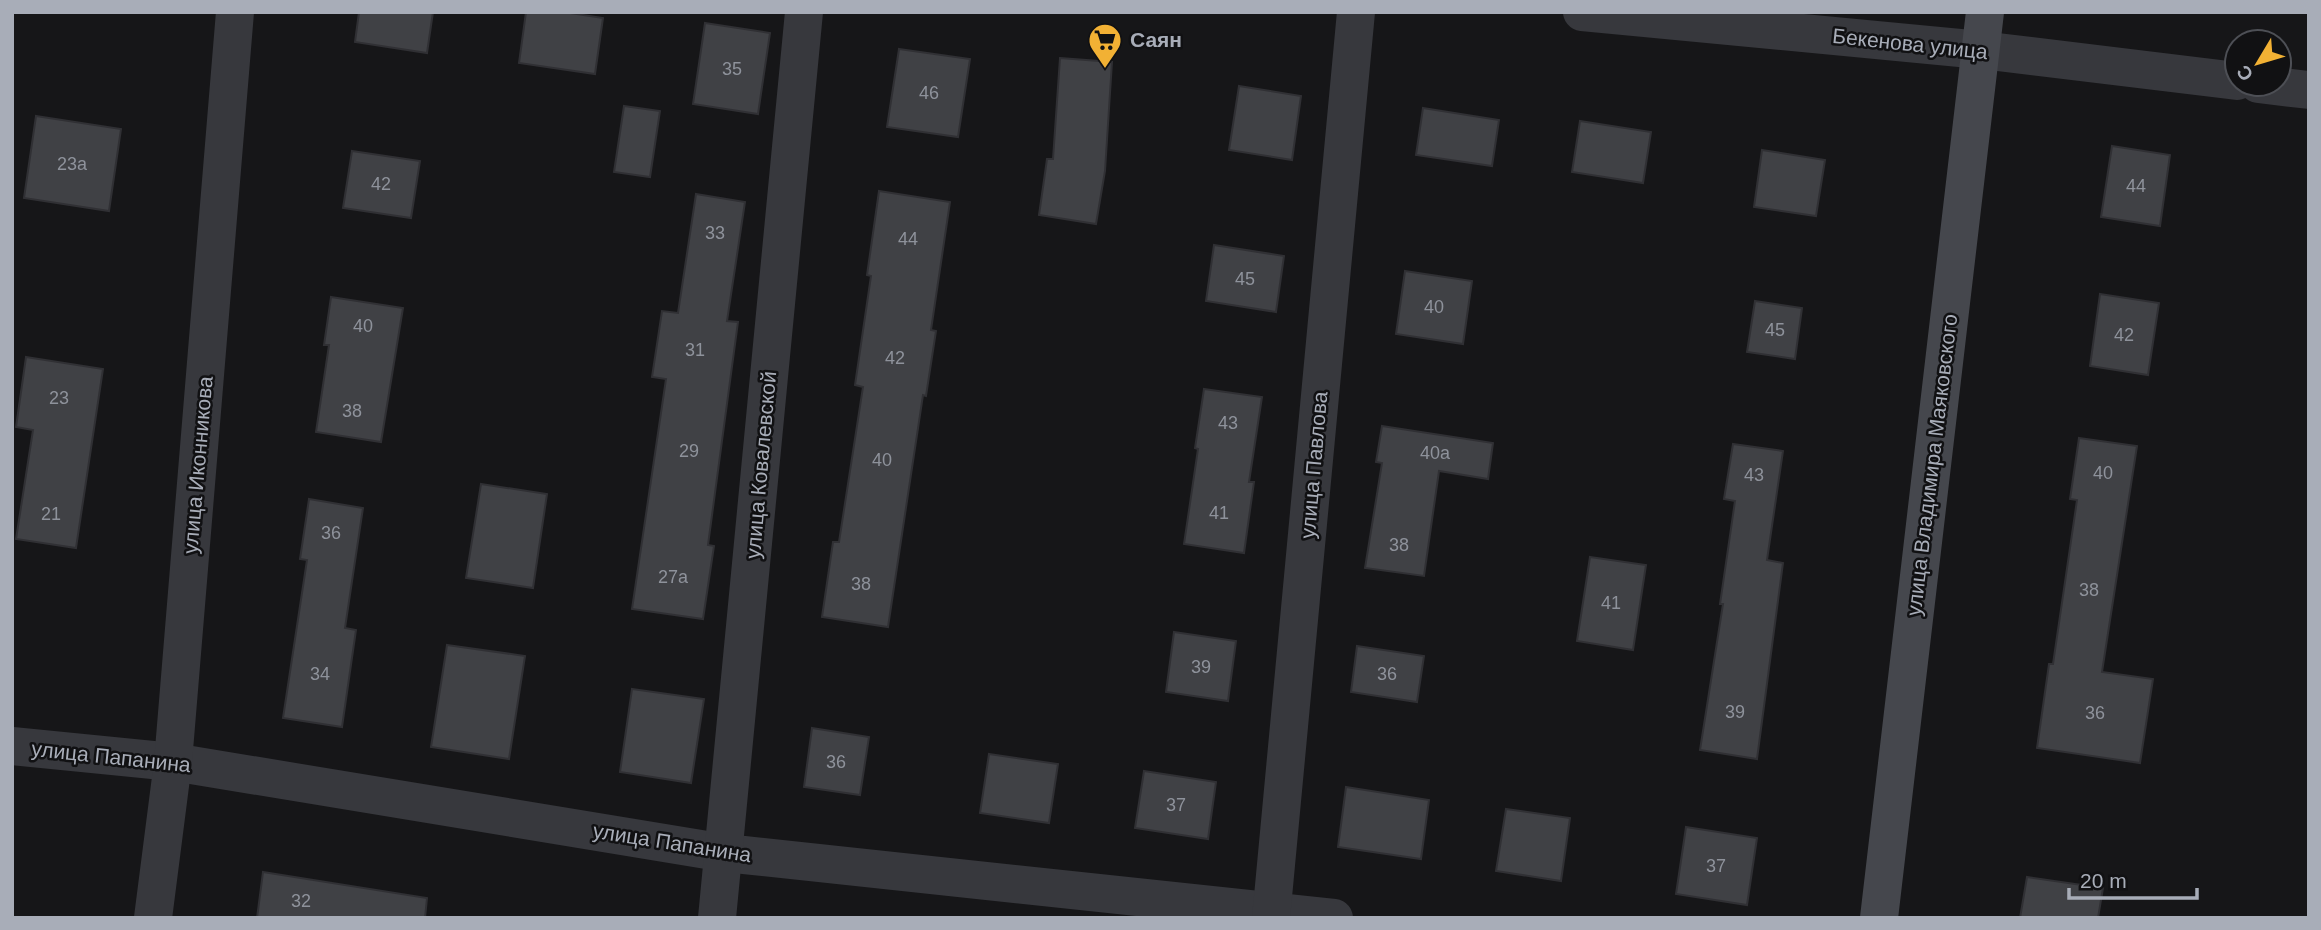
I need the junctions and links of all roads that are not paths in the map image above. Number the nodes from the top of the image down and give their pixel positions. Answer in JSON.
{"nodes":[{"id":1,"x":235,"y":12,"type":"edge"},
{"id":2,"x":804,"y":12,"type":"edge"},
{"id":3,"x":1356,"y":12,"type":"edge"},
{"id":4,"x":1582,"y":12,"type":"edge"},
{"id":5,"x":1985,"y":12,"type":"edge"},
{"id":6,"x":1981,"y":50,"type":"junction"},
{"id":7,"x":2223,"y":79,"type":"edge"},
{"id":8,"x":12,"y":746,"type":"edge"},
{"id":9,"x":173,"y":762,"type":"junction"},
{"id":10,"x":725,"y":853,"type":"junction"},
{"id":11,"x":1271,"y":914,"type":"edge"},
{"id":12,"x":153,"y":918,"type":"edge"},
{"id":13,"x":717,"y":918,"type":"edge"},
{"id":14,"x":1334,"y":918,"type":"edge"},
{"id":15,"x":1880,"y":918,"type":"edge"}],
"edges":[{"from":1,"to":9,"type":"street","name":"улица Иконникова"},
{"from":2,"to":10,"type":"street","name":"улица Ковалевской"},
{"from":3,"to":11,"type":"street","name":"улица Павлова"},
{"from":4,"to":6,"type":"street","name":"Бекенова улица"},
{"from":5,"to":6,"type":"street","name":"улица Владимира Маяковского"},
{"from":6,"to":7,"type":"street","name":"Бекенова улица"},
{"from":6,"to":15,"type":"street","name":"улица Владимира Маяковского"},
{"from":8,"to":9,"type":"street","name":"улица Папанина"},
{"from":9,"to":10,"type":"street","name":"улица Папанина"},
{"from":9,"to":12,"type":"street","name":"улица Иконникова"},
{"from":10,"to":11,"type":"street","name":"улица Папанина"},
{"from":10,"to":13,"type":"street","name":"улица Ковалевской"},
{"from":11,"to":14,"type":"street","name":"улица Папанина"}]}
